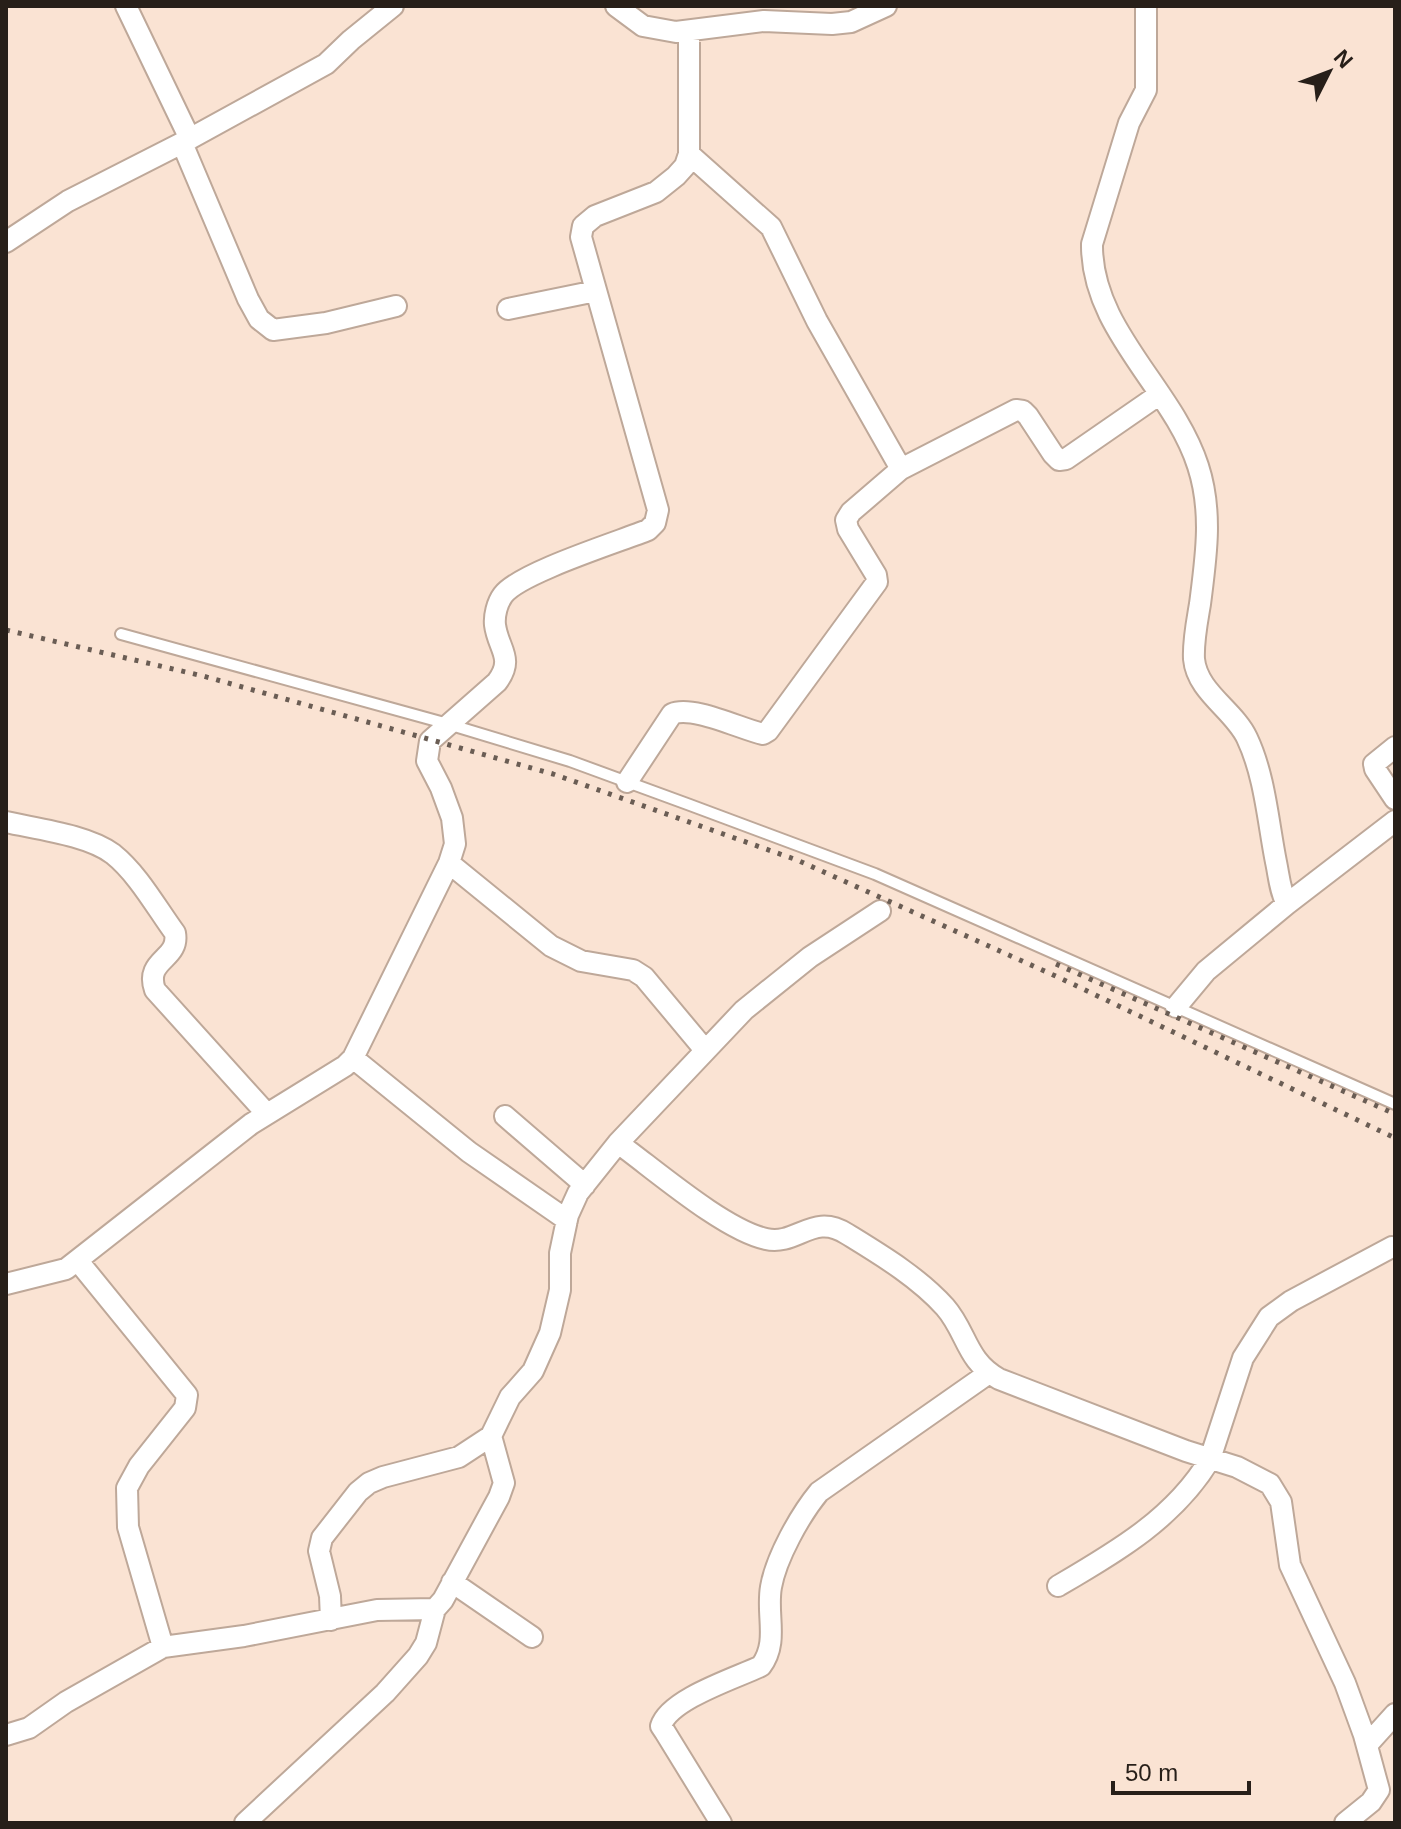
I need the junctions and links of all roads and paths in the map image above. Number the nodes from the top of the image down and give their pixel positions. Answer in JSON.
{"nodes":[{"id":1,"x":126,"y":6,"type":"edge"},
{"id":2,"x":393,"y":6,"type":"edge"},
{"id":3,"x":616,"y":6,"type":"edge"},
{"id":4,"x":886,"y":6,"type":"edge"},
{"id":5,"x":1146,"y":6,"type":"edge"},
{"id":6,"x":689,"y":31,"type":"junction"},
{"id":7,"x":186,"y":141,"type":"junction"},
{"id":8,"x":689,"y":154,"type":"junction"},
{"id":9,"x":6,"y":242,"type":"edge"},
{"id":10,"x":596,"y":291,"type":"junction"},
{"id":11,"x":396,"y":306,"type":"dead end"},
{"id":12,"x":508,"y":309,"type":"dead end"},
{"id":13,"x":1160,"y":394,"type":"junction"},
{"id":14,"x":901,"y":469,"type":"junction"},
{"id":15,"x":121,"y":634,"type":"dead end"},
{"id":16,"x":448,"y":724,"type":"junction"},
{"id":17,"x":1395,"y":747,"type":"edge"},
{"id":18,"x":627,"y":782,"type":"junction"},
{"id":19,"x":1395,"y":799,"type":"edge"},
{"id":20,"x":1395,"y":821,"type":"edge"},
{"id":21,"x":6,"y":822,"type":"edge"},
{"id":22,"x":449,"y":863,"type":"junction"},
{"id":23,"x":1287,"y":904,"type":"junction"},
{"id":24,"x":880,"y":911,"type":"dead end"},
{"id":25,"x":1176,"y":1007,"type":"junction"},
{"id":26,"x":705,"y":1050,"type":"junction"},
{"id":27,"x":353,"y":1058,"type":"junction"},
{"id":28,"x":1395,"y":1104,"type":"edge"},
{"id":29,"x":267,"y":1114,"type":"junction"},
{"id":30,"x":505,"y":1116,"type":"dead end"},
{"id":31,"x":618,"y":1143,"type":"junction"},
{"id":32,"x":585,"y":1185,"type":"junction"},
{"id":33,"x":567,"y":1220,"type":"junction"},
{"id":34,"x":1392,"y":1247,"type":"dead end"},
{"id":35,"x":78,"y":1261,"type":"junction"},
{"id":36,"x":6,"y":1284,"type":"edge"},
{"id":37,"x":989,"y":1373,"type":"junction"},
{"id":38,"x":491,"y":1436,"type":"junction"},
{"id":39,"x":1210,"y":1459,"type":"junction"},
{"id":40,"x":452,"y":1582,"type":"junction"},
{"id":41,"x":1058,"y":1586,"type":"dead end"},
{"id":42,"x":435,"y":1609,"type":"junction"},
{"id":43,"x":331,"y":1620,"type":"junction"},
{"id":44,"x":532,"y":1637,"type":"dead end"},
{"id":45,"x":163,"y":1647,"type":"junction"},
{"id":46,"x":1395,"y":1714,"type":"edge"},
{"id":47,"x":6,"y":1735,"type":"edge"},
{"id":48,"x":1367,"y":1745,"type":"junction"},
{"id":49,"x":254,"y":1820,"type":"edge"},
{"id":50,"x":721,"y":1823,"type":"edge"},
{"id":51,"x":1345,"y":1823,"type":"edge"}],
"edges":[{"from":1,"to":7,"type":"street"},
{"from":2,"to":7,"type":"street"},
{"from":3,"to":6,"type":"street"},
{"from":4,"to":6,"type":"street"},
{"from":5,"to":13,"type":"street"},
{"from":6,"to":8,"type":"street"},
{"from":7,"to":9,"type":"street"},
{"from":7,"to":11,"type":"street"},
{"from":8,"to":10,"type":"street"},
{"from":8,"to":14,"type":"street"},
{"from":10,"to":12,"type":"street"},
{"from":10,"to":16,"type":"street"},
{"from":13,"to":14,"type":"street"},
{"from":13,"to":23,"type":"street"},
{"from":14,"to":18,"type":"street"},
{"from":15,"to":16,"type":"lane"},
{"from":16,"to":18,"type":"lane"},
{"from":16,"to":22,"type":"street"},
{"from":17,"to":19,"type":"street"},
{"from":18,"to":25,"type":"lane"},
{"from":20,"to":23,"type":"street"},
{"from":21,"to":29,"type":"street"},
{"from":22,"to":26,"type":"street"},
{"from":22,"to":27,"type":"street"},
{"from":23,"to":25,"type":"street"},
{"from":24,"to":26,"type":"street"},
{"from":25,"to":28,"type":"lane"},
{"from":26,"to":31,"type":"street"},
{"from":27,"to":29,"type":"street"},
{"from":27,"to":33,"type":"street"},
{"from":29,"to":35,"type":"street"},
{"from":30,"to":32,"type":"street"},
{"from":31,"to":32,"type":"street"},
{"from":31,"to":37,"type":"street"},
{"from":32,"to":33,"type":"street"},
{"from":33,"to":38,"type":"street"},
{"from":34,"to":39,"type":"street"},
{"from":35,"to":36,"type":"street"},
{"from":35,"to":45,"type":"street"},
{"from":37,"to":39,"type":"street"},
{"from":37,"to":50,"type":"street"},
{"from":38,"to":40,"type":"street"},
{"from":38,"to":43,"type":"street"},
{"from":39,"to":41,"type":"street"},
{"from":39,"to":48,"type":"street"},
{"from":40,"to":42,"type":"street"},
{"from":40,"to":44,"type":"street"},
{"from":42,"to":43,"type":"street"},
{"from":42,"to":49,"type":"street"},
{"from":43,"to":45,"type":"street"},
{"from":45,"to":47,"type":"street"},
{"from":46,"to":48,"type":"street"},
{"from":48,"to":51,"type":"street"}]}
